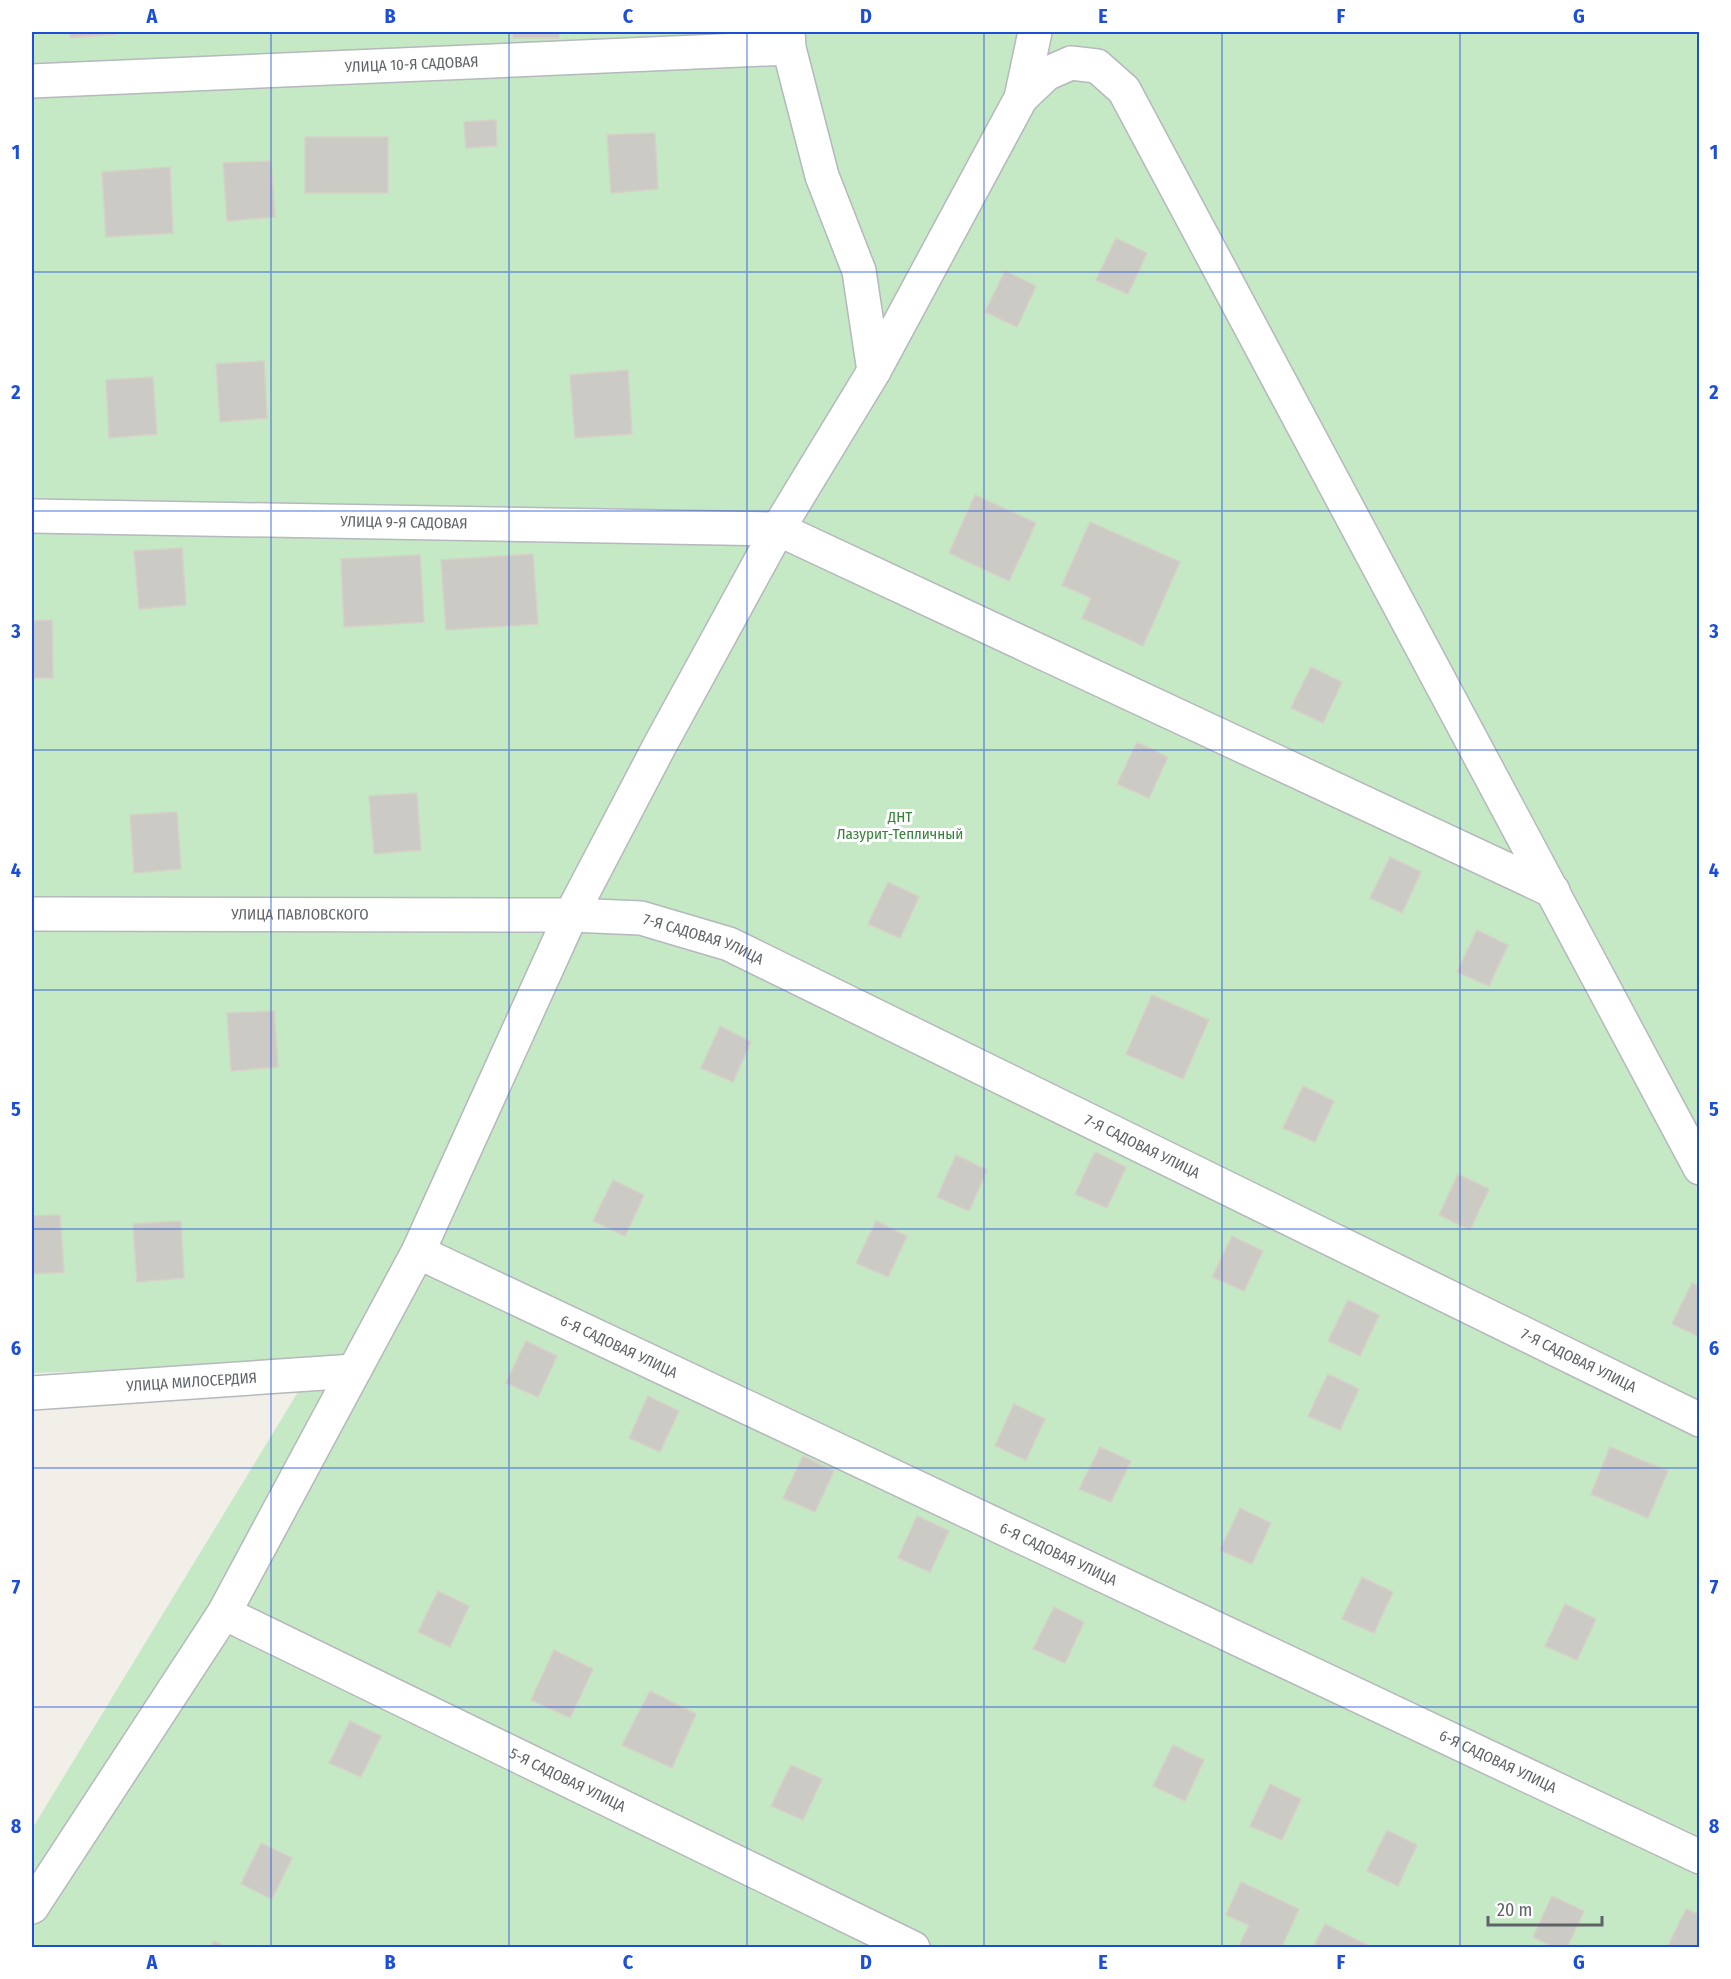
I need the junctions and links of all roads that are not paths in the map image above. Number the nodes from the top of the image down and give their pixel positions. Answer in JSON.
{"nodes":[{"id":1,"x":1035,"y":32,"type":"edge"},
{"id":2,"x":789,"y":40,"type":"edge"},
{"id":3,"x":32,"y":81,"type":"edge"},
{"id":4,"x":1021,"y":98,"type":"junction"},
{"id":5,"x":874,"y":371,"type":"junction"},
{"id":6,"x":32,"y":516,"type":"edge"},
{"id":7,"x":778,"y":529,"type":"junction"},
{"id":8,"x":1553,"y":891,"type":"junction"},
{"id":9,"x":32,"y":914,"type":"edge"},
{"id":10,"x":571,"y":915,"type":"junction"},
{"id":11,"x":1700,"y":1168,"type":"edge"},
{"id":12,"x":418,"y":1252,"type":"junction"},
{"id":13,"x":354,"y":1371,"type":"junction"},
{"id":14,"x":32,"y":1393,"type":"edge"},
{"id":15,"x":1700,"y":1420,"type":"edge"},
{"id":16,"x":224,"y":1613,"type":"junction"},
{"id":17,"x":1700,"y":1857,"type":"edge"},
{"id":18,"x":32,"y":1907,"type":"edge"},
{"id":19,"x":913,"y":1947,"type":"edge"}],
"edges":[{"from":1,"to":4,"type":"street"},
{"from":2,"to":3,"type":"street","name":"УЛИЦА 10-Я САДОВАЯ"},
{"from":2,"to":5,"type":"street"},
{"from":4,"to":5,"type":"street"},
{"from":4,"to":8,"type":"street"},
{"from":5,"to":7,"type":"street"},
{"from":6,"to":7,"type":"street","name":"УЛИЦА 9-Я САДОВАЯ"},
{"from":7,"to":8,"type":"street"},
{"from":7,"to":10,"type":"street"},
{"from":8,"to":11,"type":"street"},
{"from":9,"to":10,"type":"street","name":"УЛИЦА ПАВЛОВСКОГО"},
{"from":10,"to":12,"type":"street"},
{"from":10,"to":15,"type":"street","name":"7-Я САДОВАЯ УЛИЦА"},
{"from":12,"to":13,"type":"street"},
{"from":12,"to":17,"type":"street","name":"6-Я САДОВАЯ УЛИЦА"},
{"from":13,"to":14,"type":"street","name":"УЛИЦА МИЛОСЕРДИЯ"},
{"from":13,"to":16,"type":"street"},
{"from":16,"to":18,"type":"street"},
{"from":16,"to":19,"type":"street","name":"5-Я САДОВАЯ УЛИЦА"}]}
